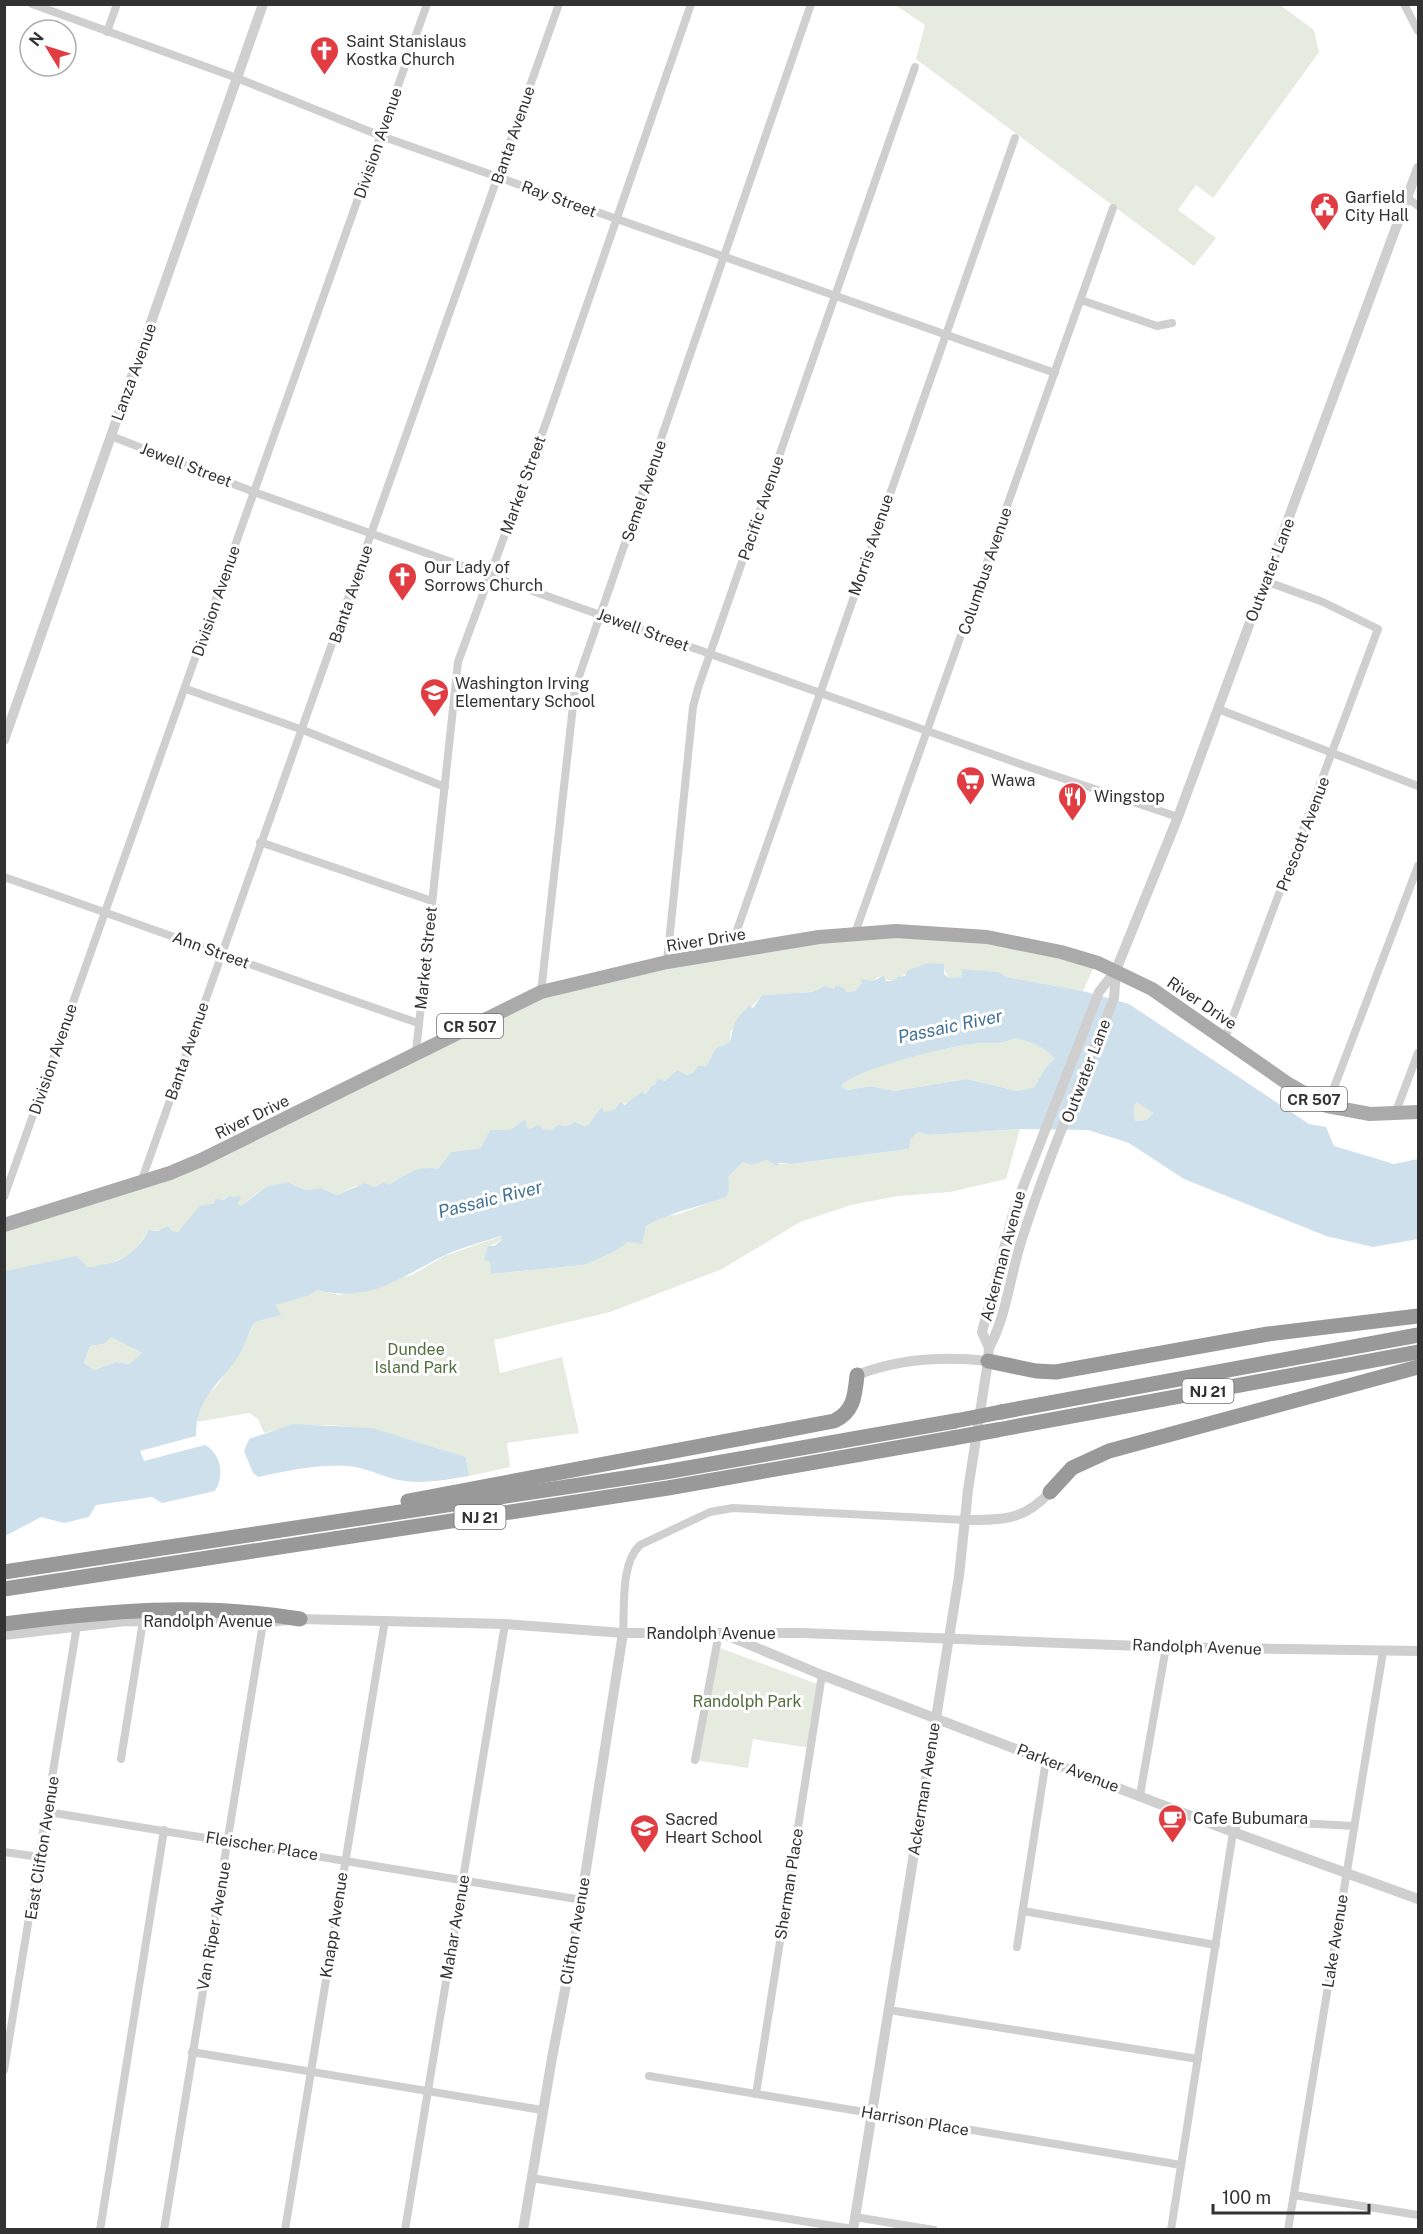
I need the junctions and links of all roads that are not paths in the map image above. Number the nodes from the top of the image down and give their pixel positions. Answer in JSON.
{"nodes":[{"id":1,"x":32,"y":4,"type":"edge"},
{"id":2,"x":117,"y":4,"type":"edge"},
{"id":3,"x":263,"y":4,"type":"edge"},
{"id":4,"x":427,"y":4,"type":"edge"},
{"id":5,"x":559,"y":4,"type":"edge"},
{"id":6,"x":692,"y":4,"type":"edge"},
{"id":7,"x":811,"y":4,"type":"edge"},
{"id":8,"x":1404,"y":4,"type":"edge"},
{"id":9,"x":1419,"y":31,"type":"edge"},
{"id":10,"x":107,"y":32,"type":"junction"},
{"id":11,"x":915,"y":67,"type":"dead end"},
{"id":12,"x":237,"y":78,"type":"junction"},
{"id":13,"x":381,"y":136,"type":"junction"},
{"id":14,"x":1015,"y":138,"type":"dead end"},
{"id":15,"x":1419,"y":168,"type":"edge"},
{"id":16,"x":498,"y":177,"type":"junction"},
{"id":17,"x":1408,"y":198,"type":"junction"},
{"id":18,"x":1419,"y":206,"type":"edge"},
{"id":19,"x":1113,"y":208,"type":"dead end"},
{"id":20,"x":617,"y":219,"type":"junction"},
{"id":21,"x":725,"y":258,"type":"junction"},
{"id":22,"x":836,"y":296,"type":"junction"},
{"id":23,"x":1080,"y":300,"type":"junction"},
{"id":24,"x":1172,"y":323,"type":"dead end"},
{"id":25,"x":945,"y":334,"type":"junction"},
{"id":26,"x":1055,"y":373,"type":"junction"},
{"id":27,"x":111,"y":436,"type":"junction"},
{"id":28,"x":254,"y":492,"type":"junction"},
{"id":29,"x":373,"y":533,"type":"junction"},
{"id":30,"x":490,"y":575,"type":"junction"},
{"id":31,"x":1265,"y":581,"type":"junction"},
{"id":32,"x":601,"y":615,"type":"junction"},
{"id":33,"x":710,"y":654,"type":"junction"},
{"id":34,"x":186,"y":689,"type":"junction"},
{"id":35,"x":818,"y":693,"type":"junction"},
{"id":36,"x":1218,"y":709,"type":"junction"},
{"id":37,"x":303,"y":730,"type":"junction"},
{"id":38,"x":928,"y":732,"type":"junction"},
{"id":39,"x":4,"y":740,"type":"edge"},
{"id":40,"x":1334,"y":754,"type":"junction"},
{"id":41,"x":1419,"y":786,"type":"edge"},
{"id":42,"x":445,"y":787,"type":"junction"},
{"id":43,"x":1178,"y":817,"type":"junction"},
{"id":44,"x":260,"y":842,"type":"junction"},
{"id":45,"x":1419,"y":866,"type":"edge"},
{"id":46,"x":4,"y":877,"type":"edge"},
{"id":47,"x":432,"y":901,"type":"junction"},
{"id":48,"x":105,"y":912,"type":"junction"},
{"id":49,"x":855,"y":933,"type":"junction"},
{"id":50,"x":222,"y":953,"type":"junction"},
{"id":51,"x":729,"y":953,"type":"junction"},
{"id":52,"x":667,"y":963,"type":"junction"},
{"id":53,"x":1116,"y":970,"type":"junction"},
{"id":54,"x":541,"y":992,"type":"junction"},
{"id":55,"x":418,"y":1023,"type":"junction"},
{"id":56,"x":1225,"y":1038,"type":"junction"},
{"id":57,"x":417,"y":1052,"type":"junction"},
{"id":58,"x":1419,"y":1053,"type":"edge"},
{"id":59,"x":1327,"y":1106,"type":"junction"},
{"id":60,"x":1419,"y":1112,"type":"edge"},
{"id":61,"x":1395,"y":1114,"type":"junction"},
{"id":62,"x":1030,"y":1164,"type":"joint"},
{"id":63,"x":1046,"y":1171,"type":"joint"},
{"id":64,"x":141,"y":1182,"type":"junction"},
{"id":65,"x":4,"y":1197,"type":"edge"},
{"id":66,"x":4,"y":1225,"type":"edge"},
{"id":67,"x":1419,"y":1316,"type":"edge"},
{"id":68,"x":1419,"y":1335,"type":"edge"},
{"id":69,"x":1419,"y":1352,"type":"edge"},
{"id":70,"x":988,"y":1355,"type":"junction"},
{"id":71,"x":1419,"y":1367,"type":"edge"},
{"id":72,"x":857,"y":1375,"type":"joint"},
{"id":73,"x":1050,"y":1492,"type":"joint"},
{"id":74,"x":965,"y":1520,"type":"junction"},
{"id":75,"x":240,"y":1536,"type":"junction"},
{"id":76,"x":4,"y":1572,"type":"edge"},
{"id":77,"x":4,"y":1589,"type":"edge"},
{"id":78,"x":300,"y":1619,"type":"junction"},
{"id":79,"x":384,"y":1620,"type":"junction"},
{"id":80,"x":143,"y":1621,"type":"junction"},
{"id":81,"x":263,"y":1623,"type":"junction"},
{"id":82,"x":4,"y":1624,"type":"edge"},
{"id":83,"x":505,"y":1624,"type":"junction"},
{"id":84,"x":77,"y":1626,"type":"junction"},
{"id":85,"x":623,"y":1632,"type":"junction"},
{"id":86,"x":719,"y":1632,"type":"junction"},
{"id":87,"x":4,"y":1635,"type":"edge"},
{"id":88,"x":949,"y":1639,"type":"junction"},
{"id":89,"x":1166,"y":1647,"type":"junction"},
{"id":90,"x":1419,"y":1651,"type":"edge"},
{"id":91,"x":1383,"y":1652,"type":"junction"},
{"id":92,"x":822,"y":1675,"type":"junction"},
{"id":93,"x":936,"y":1718,"type":"junction"},
{"id":94,"x":121,"y":1759,"type":"dead end"},
{"id":95,"x":695,"y":1760,"type":"dead end"},
{"id":96,"x":1046,"y":1760,"type":"junction"},
{"id":97,"x":1140,"y":1795,"type":"junction"},
{"id":98,"x":48,"y":1812,"type":"junction"},
{"id":99,"x":1354,"y":1826,"type":"junction"},
{"id":100,"x":164,"y":1830,"type":"junction"},
{"id":101,"x":1233,"y":1832,"type":"junction"},
{"id":102,"x":228,"y":1841,"type":"junction"},
{"id":103,"x":4,"y":1852,"type":"edge"},
{"id":104,"x":40,"y":1857,"type":"junction"},
{"id":105,"x":344,"y":1860,"type":"junction"},
{"id":106,"x":1346,"y":1872,"type":"junction"},
{"id":107,"x":463,"y":1880,"type":"junction"},
{"id":108,"x":1419,"y":1899,"type":"edge"},
{"id":109,"x":582,"y":1900,"type":"junction"},
{"id":110,"x":1023,"y":1911,"type":"junction"},
{"id":111,"x":1216,"y":1945,"type":"junction"},
{"id":112,"x":1017,"y":1947,"type":"dead end"},
{"id":113,"x":889,"y":2010,"type":"junction"},
{"id":114,"x":192,"y":2052,"type":"junction"},
{"id":115,"x":1198,"y":2059,"type":"junction"},
{"id":116,"x":4,"y":2070,"type":"edge"},
{"id":117,"x":310,"y":2071,"type":"junction"},
{"id":118,"x":649,"y":2076,"type":"dead end"},
{"id":119,"x":427,"y":2090,"type":"junction"},
{"id":120,"x":756,"y":2094,"type":"junction"},
{"id":121,"x":543,"y":2110,"type":"junction"},
{"id":122,"x":872,"y":2114,"type":"junction"},
{"id":123,"x":1181,"y":2165,"type":"junction"},
{"id":124,"x":531,"y":2178,"type":"junction"},
{"id":125,"x":1294,"y":2195,"type":"junction"},
{"id":126,"x":1419,"y":2215,"type":"edge"},
{"id":127,"x":855,"y":2217,"type":"junction"},
{"id":128,"x":100,"y":2229,"type":"edge"},
{"id":129,"x":164,"y":2229,"type":"edge"},
{"id":130,"x":285,"y":2229,"type":"edge"},
{"id":131,"x":405,"y":2229,"type":"edge"},
{"id":132,"x":524,"y":2229,"type":"edge"},
{"id":133,"x":853,"y":2229,"type":"edge"},
{"id":134,"x":934,"y":2229,"type":"edge"},
{"id":135,"x":1171,"y":2229,"type":"edge"},
{"id":136,"x":1288,"y":2229,"type":"edge"}],
"edges":[{"from":1,"to":10,"type":"street","name":"Ray Street"},
{"from":2,"to":10,"type":"street"},
{"from":3,"to":12,"type":"street","name":"Lanza Avenue"},
{"from":4,"to":13,"type":"street","name":"Division Avenue"},
{"from":5,"to":16,"type":"street","name":"Banta Avenue"},
{"from":6,"to":20,"type":"street","name":"Market Street"},
{"from":7,"to":21,"type":"street","name":"Semel Avenue"},
{"from":8,"to":9,"type":"street"},
{"from":10,"to":12,"type":"street","name":"Ray Street"},
{"from":11,"to":22,"type":"street","name":"Pacific Avenue"},
{"from":12,"to":13,"type":"street","name":"Ray Street"},
{"from":12,"to":27,"type":"street","name":"Lanza Avenue"},
{"from":13,"to":16,"type":"street","name":"Ray Street"},
{"from":13,"to":28,"type":"street","name":"Division Avenue"},
{"from":14,"to":25,"type":"street","name":"Morris Avenue"},
{"from":15,"to":17,"type":"street","name":"Outwater Lane"},
{"from":16,"to":20,"type":"street","name":"Ray Street"},
{"from":16,"to":29,"type":"street","name":"Banta Avenue"},
{"from":17,"to":18,"type":"street"},
{"from":17,"to":31,"type":"street","name":"Outwater Lane"},
{"from":19,"to":23,"type":"street","name":"Columbus Avenue"},
{"from":20,"to":21,"type":"street","name":"Ray Street"},
{"from":20,"to":30,"type":"street","name":"Market Street"},
{"from":21,"to":22,"type":"street","name":"Ray Street"},
{"from":21,"to":32,"type":"street","name":"Semel Avenue"},
{"from":22,"to":25,"type":"street","name":"Ray Street"},
{"from":22,"to":33,"type":"street","name":"Pacific Avenue"},
{"from":23,"to":24,"type":"street"},
{"from":23,"to":26,"type":"street","name":"Columbus Avenue"},
{"from":25,"to":26,"type":"street","name":"Ray Street"},
{"from":25,"to":35,"type":"street","name":"Morris Avenue"},
{"from":26,"to":38,"type":"street","name":"Columbus Avenue"},
{"from":27,"to":28,"type":"street","name":"Jewell Street"},
{"from":27,"to":39,"type":"street","name":"Lanza Avenue"},
{"from":28,"to":29,"type":"street","name":"Jewell Street"},
{"from":28,"to":34,"type":"street","name":"Division Avenue"},
{"from":29,"to":30,"type":"street","name":"Jewell Street"},
{"from":29,"to":37,"type":"street","name":"Banta Avenue"},
{"from":30,"to":32,"type":"street","name":"Jewell Street"},
{"from":30,"to":42,"type":"street","name":"Market Street"},
{"from":31,"to":36,"type":"street","name":"Outwater Lane"},
{"from":31,"to":40,"type":"street","name":"Prescott Avenue"},
{"from":32,"to":33,"type":"street","name":"Jewell Street"},
{"from":32,"to":54,"type":"street","name":"Semel Avenue"},
{"from":33,"to":35,"type":"street","name":"Jewell Street"},
{"from":33,"to":52,"type":"street","name":"Pacific Avenue"},
{"from":34,"to":37,"type":"street"},
{"from":34,"to":48,"type":"street","name":"Division Avenue"},
{"from":35,"to":38,"type":"street","name":"Jewell Street"},
{"from":35,"to":51,"type":"street","name":"Morris Avenue"},
{"from":36,"to":40,"type":"street"},
{"from":36,"to":43,"type":"street","name":"Outwater Lane"},
{"from":37,"to":42,"type":"street"},
{"from":37,"to":44,"type":"street","name":"Banta Avenue"},
{"from":38,"to":43,"type":"street","name":"Jewell Street"},
{"from":38,"to":49,"type":"street","name":"Columbus Avenue"},
{"from":40,"to":41,"type":"street"},
{"from":40,"to":56,"type":"street","name":"Prescott Avenue"},
{"from":42,"to":47,"type":"street","name":"Market Street"},
{"from":43,"to":53,"type":"street","name":"Outwater Lane"},
{"from":44,"to":47,"type":"street"},
{"from":44,"to":50,"type":"street","name":"Banta Avenue"},
{"from":45,"to":59,"type":"street"},
{"from":46,"to":48,"type":"street","name":"Ann Street"},
{"from":47,"to":55,"type":"street","name":"Market Street"},
{"from":48,"to":50,"type":"street","name":"Ann Street"},
{"from":48,"to":65,"type":"street","name":"Division Avenue"},
{"from":49,"to":51,"type":"main road","name":"River Drive","number":"CR 507"},
{"from":49,"to":53,"type":"main road","name":"River Drive","number":"CR 507"},
{"from":50,"to":55,"type":"street","name":"Ann Street"},
{"from":50,"to":64,"type":"street","name":"Banta Avenue"},
{"from":51,"to":52,"type":"main road","name":"River Drive","number":"CR 507"},
{"from":52,"to":54,"type":"main road","name":"River Drive","number":"CR 507"},
{"from":53,"to":56,"type":"main road","name":"River Drive","number":"CR 507"},
{"from":53,"to":62,"type":"street","name":"Outwater Lane"},
{"from":53,"to":63,"type":"street","name":"Outwater Lane"},
{"from":54,"to":57,"type":"main road","name":"River Drive","number":"CR 507"},
{"from":55,"to":57,"type":"street","name":"Market Street"},
{"from":56,"to":59,"type":"main road","name":"River Drive","number":"CR 507"},
{"from":57,"to":64,"type":"main road","name":"River Drive","number":"CR 507"},
{"from":58,"to":61,"type":"street"},
{"from":59,"to":61,"type":"main road","name":"River Drive","number":"CR 507"},
{"from":60,"to":61,"type":"main road","name":"River Drive","number":"CR 507"},
{"from":62,"to":70,"type":"street","name":"Ackerman Avenue"},
{"from":63,"to":70,"type":"street","name":"Ackerman Avenue"},
{"from":64,"to":66,"type":"main road","name":"River Drive","number":"CR 507"},
{"from":67,"to":70,"type":"highway"},
{"from":68,"to":75,"type":"highway","number":"NJ 21","bridge":true},
{"from":69,"to":77,"type":"highway","number":"NJ 21","bridge":true},
{"from":70,"to":72,"type":"street"},
{"from":70,"to":74,"type":"street","name":"Ackerman Avenue"},
{"from":71,"to":73,"type":"highway"},
{"from":72,"to":75,"type":"highway"},
{"from":73,"to":74,"type":"street"},
{"from":74,"to":85,"type":"street"},
{"from":74,"to":88,"type":"street","name":"Ackerman Avenue"},
{"from":75,"to":76,"type":"highway","number":"NJ 21"},
{"from":78,"to":79,"type":"street","name":"Randolph Avenue"},
{"from":78,"to":81,"type":"street","name":"Randolph Avenue"},
{"from":78,"to":82,"type":"highway"},
{"from":79,"to":83,"type":"street","name":"Randolph Avenue"},
{"from":79,"to":105,"type":"street","name":"Knapp Avenue"},
{"from":80,"to":81,"type":"street","name":"Randolph Avenue"},
{"from":80,"to":84,"type":"street","name":"Randolph Avenue"},
{"from":80,"to":94,"type":"street"},
{"from":81,"to":102,"type":"street","name":"Van Riper Avenue"},
{"from":83,"to":85,"type":"street","name":"Randolph Avenue"},
{"from":83,"to":107,"type":"street","name":"Mahar Avenue"},
{"from":84,"to":87,"type":"street","name":"Randolph Avenue"},
{"from":84,"to":98,"type":"street","name":"East Clifton Avenue"},
{"from":85,"to":86,"type":"street","name":"Randolph Avenue"},
{"from":85,"to":109,"type":"street","name":"Clifton Avenue"},
{"from":86,"to":88,"type":"street","name":"Randolph Avenue"},
{"from":86,"to":92,"type":"street","name":"Parker Avenue"},
{"from":86,"to":95,"type":"street"},
{"from":88,"to":89,"type":"street","name":"Randolph Avenue"},
{"from":88,"to":93,"type":"street","name":"Ackerman Avenue"},
{"from":89,"to":91,"type":"street","name":"Randolph Avenue"},
{"from":89,"to":97,"type":"street"},
{"from":90,"to":91,"type":"street","name":"Randolph Avenue"},
{"from":91,"to":99,"type":"street","name":"Lake Avenue"},
{"from":92,"to":93,"type":"street","name":"Parker Avenue"},
{"from":92,"to":120,"type":"street","name":"Sherman Place"},
{"from":93,"to":96,"type":"street","name":"Parker Avenue"},
{"from":93,"to":113,"type":"street","name":"Ackerman Avenue"},
{"from":96,"to":97,"type":"street","name":"Parker Avenue"},
{"from":96,"to":110,"type":"street"},
{"from":97,"to":101,"type":"street","name":"Parker Avenue"},
{"from":98,"to":100,"type":"street","name":"Fleischer Place"},
{"from":98,"to":104,"type":"street","name":"East Clifton Avenue"},
{"from":99,"to":101,"type":"street"},
{"from":99,"to":106,"type":"street","name":"Lake Avenue"},
{"from":100,"to":102,"type":"street","name":"Fleischer Place"},
{"from":100,"to":128,"type":"street"},
{"from":101,"to":106,"type":"street","name":"Parker Avenue"},
{"from":101,"to":111,"type":"street"},
{"from":102,"to":105,"type":"street","name":"Fleischer Place"},
{"from":102,"to":114,"type":"street","name":"Van Riper Avenue"},
{"from":103,"to":104,"type":"street"},
{"from":104,"to":116,"type":"street","name":"East Clifton Avenue"},
{"from":105,"to":107,"type":"street","name":"Fleischer Place"},
{"from":105,"to":117,"type":"street","name":"Knapp Avenue"},
{"from":106,"to":108,"type":"street","name":"Parker Avenue"},
{"from":106,"to":125,"type":"street","name":"Lake Avenue"},
{"from":107,"to":109,"type":"street","name":"Fleischer Place"},
{"from":107,"to":119,"type":"street","name":"Mahar Avenue"},
{"from":109,"to":121,"type":"street","name":"Clifton Avenue"},
{"from":110,"to":111,"type":"street"},
{"from":110,"to":112,"type":"street"},
{"from":111,"to":115,"type":"street"},
{"from":113,"to":115,"type":"street"},
{"from":113,"to":122,"type":"street","name":"Ackerman Avenue"},
{"from":114,"to":117,"type":"street"},
{"from":114,"to":129,"type":"street","name":"Van Riper Avenue"},
{"from":115,"to":123,"type":"street"},
{"from":117,"to":119,"type":"street"},
{"from":117,"to":130,"type":"street","name":"Knapp Avenue"},
{"from":118,"to":120,"type":"street","name":"Harrison Place"},
{"from":119,"to":121,"type":"street"},
{"from":119,"to":131,"type":"street","name":"Mahar Avenue"},
{"from":120,"to":122,"type":"street","name":"Harrison Place"},
{"from":121,"to":124,"type":"street","name":"Clifton Avenue"},
{"from":122,"to":123,"type":"street","name":"Harrison Place"},
{"from":122,"to":127,"type":"street","name":"Ackerman Avenue"},
{"from":123,"to":135,"type":"street"},
{"from":124,"to":132,"type":"street","name":"Clifton Avenue"},
{"from":124,"to":133,"type":"street"},
{"from":125,"to":126,"type":"street"},
{"from":125,"to":136,"type":"street","name":"Lake Avenue"},
{"from":127,"to":133,"type":"street","name":"Ackerman Avenue"},
{"from":127,"to":134,"type":"street"}]}
